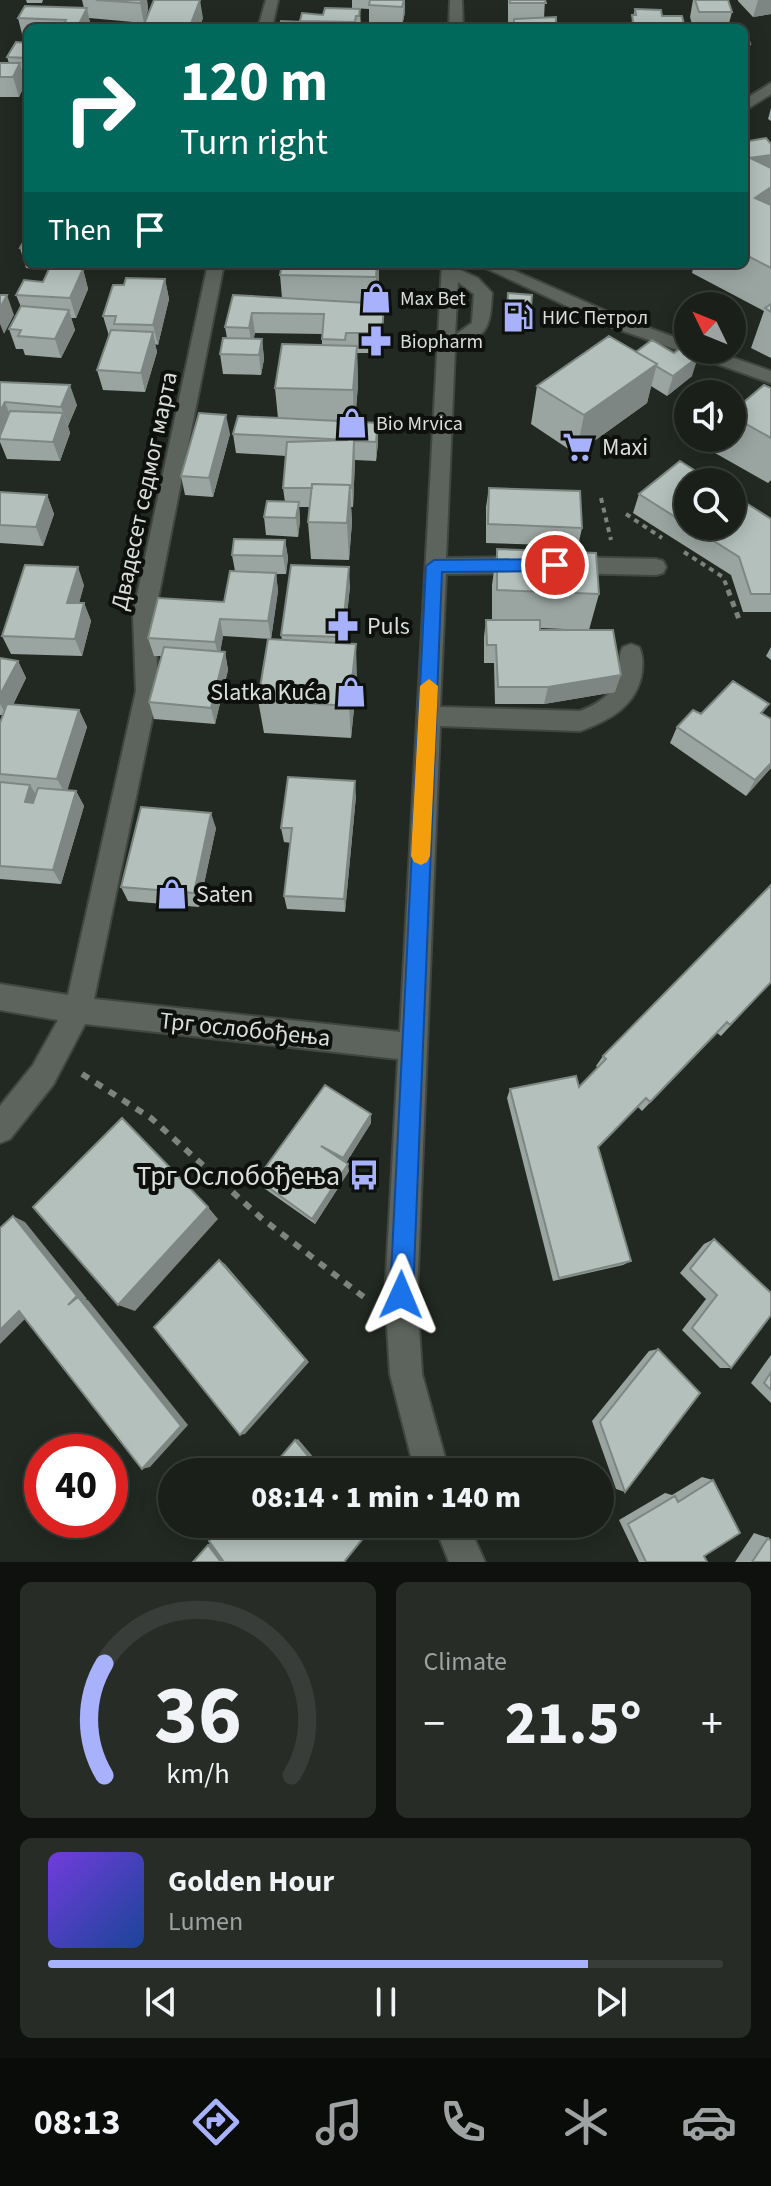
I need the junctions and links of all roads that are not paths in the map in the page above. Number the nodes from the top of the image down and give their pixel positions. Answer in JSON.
{"nodes":[{"id":1,"x":272,"y":0,"type":"edge"},
{"id":2,"x":456,"y":0,"type":"edge"},
{"id":3,"x":266,"y":24,"type":"edge"},
{"id":4,"x":456,"y":24,"type":"edge"},
{"id":5,"x":771,"y":87,"type":"edge"},
{"id":6,"x":748,"y":104,"type":"edge"},
{"id":7,"x":215,"y":268,"type":"edge"},
{"id":8,"x":450,"y":268,"type":"edge"},
{"id":9,"x":494,"y":268,"type":"edge"},
{"id":10,"x":674,"y":343,"type":"edge"},
{"id":11,"x":446,"y":345,"type":"junction"},
{"id":12,"x":733,"y":364,"type":"edge"},
{"id":13,"x":771,"y":377,"type":"edge"},
{"id":14,"x":434,"y":566,"type":"junction"},
{"id":15,"x":656,"y":567,"type":"dead end"},
{"id":16,"x":631,"y":653,"type":"dead end"},
{"id":17,"x":428,"y":716,"type":"junction"},
{"id":18,"x":0,"y":997,"type":"edge"},
{"id":19,"x":78,"y":1010,"type":"junction"},
{"id":20,"x":411,"y":1047,"type":"junction"},
{"id":21,"x":0,"y":1129,"type":"edge"},
{"id":22,"x":428,"y":1458,"type":"edge"},
{"id":23,"x":457,"y":1538,"type":"edge"},
{"id":24,"x":467,"y":1562,"type":"edge"}],
"edges":[{"from":1,"to":3,"type":"street"},
{"from":2,"to":4,"type":"street"},
{"from":5,"to":6,"type":"street"},
{"from":7,"to":19,"type":"street","name":"Двадесет седмог марта"},
{"from":8,"to":11,"type":"street"},
{"from":8,"to":11,"type":"street"},
{"from":9,"to":10,"type":"street"},
{"from":11,"to":14,"type":"street"},
{"from":12,"to":13,"type":"street"},
{"from":14,"to":15,"type":"street"},
{"from":14,"to":17,"type":"street"},
{"from":16,"to":17,"type":"street"},
{"from":17,"to":20,"type":"street"},
{"from":18,"to":19,"type":"street","name":"Трг ослобођења"},
{"from":19,"to":20,"type":"street","name":"Трг ослобођења"},
{"from":19,"to":21,"type":"street"},
{"from":20,"to":22,"type":"street"},
{"from":23,"to":24,"type":"street"}]}
